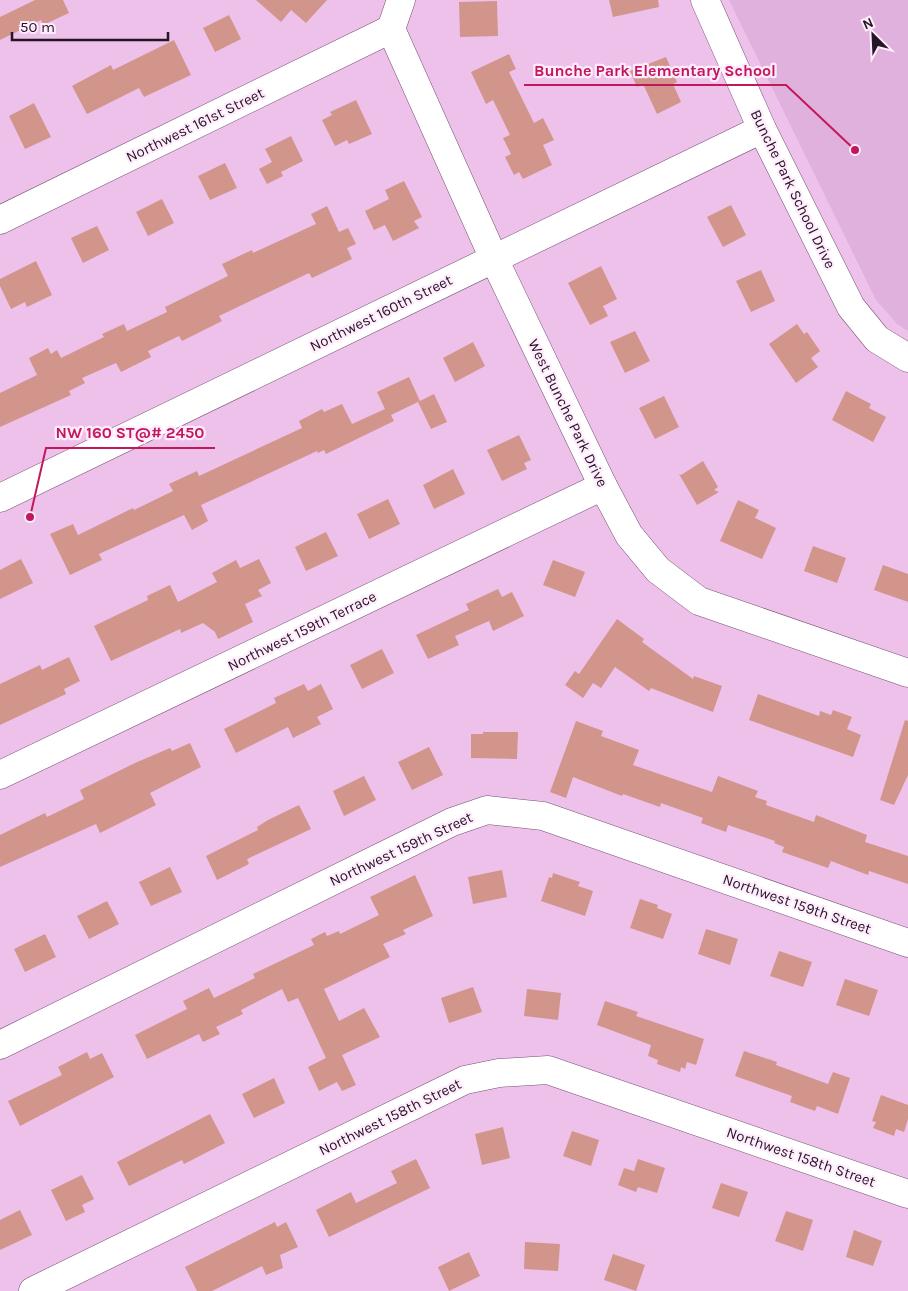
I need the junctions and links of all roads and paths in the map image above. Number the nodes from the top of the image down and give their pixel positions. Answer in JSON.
{"nodes":[{"id":1,"x":401,"y":0,"type":"edge"},
{"id":2,"x":704,"y":0,"type":"edge"},
{"id":3,"x":391,"y":29,"type":"junction"},
{"id":4,"x":762,"y":129,"type":"junction"},
{"id":5,"x":0,"y":220,"type":"edge"},
{"id":6,"x":494,"y":258,"type":"junction"},
{"id":7,"x":908,"y":358,"type":"edge"},
{"id":8,"x":603,"y":486,"type":"junction"},
{"id":9,"x":0,"y":498,"type":"edge"},
{"id":10,"x":908,"y":673,"type":"edge"},
{"id":11,"x":0,"y":776,"type":"edge"},
{"id":12,"x":908,"y":942,"type":"edge"},
{"id":13,"x":0,"y":1045,"type":"edge"},
{"id":14,"x":908,"y":1194,"type":"edge"},
{"id":15,"x":33,"y":1291,"type":"edge"}],
"edges":[{"from":1,"to":3,"type":"street"},
{"from":2,"to":4,"type":"street","name":"Bunche Park School Drive"},
{"from":3,"to":5,"type":"street","name":"Northwest 161st Street"},
{"from":3,"to":6,"type":"street","name":"West Bunche Park Drive"},
{"from":4,"to":6,"type":"street","name":"Northwest 160th Street"},
{"from":4,"to":7,"type":"street","name":"Bunche Park School Drive"},
{"from":6,"to":8,"type":"street","name":"West Bunche Park Drive"},
{"from":6,"to":9,"type":"street","name":"Northwest 160th Street"},
{"from":8,"to":10,"type":"street","name":"West Bunche Park Drive"},
{"from":8,"to":11,"type":"street","name":"Northwest 159th Terrace"},
{"from":12,"to":13,"type":"street","name":"Northwest 159th Street"},
{"from":14,"to":15,"type":"street","name":"Northwest 158th Street"}]}
